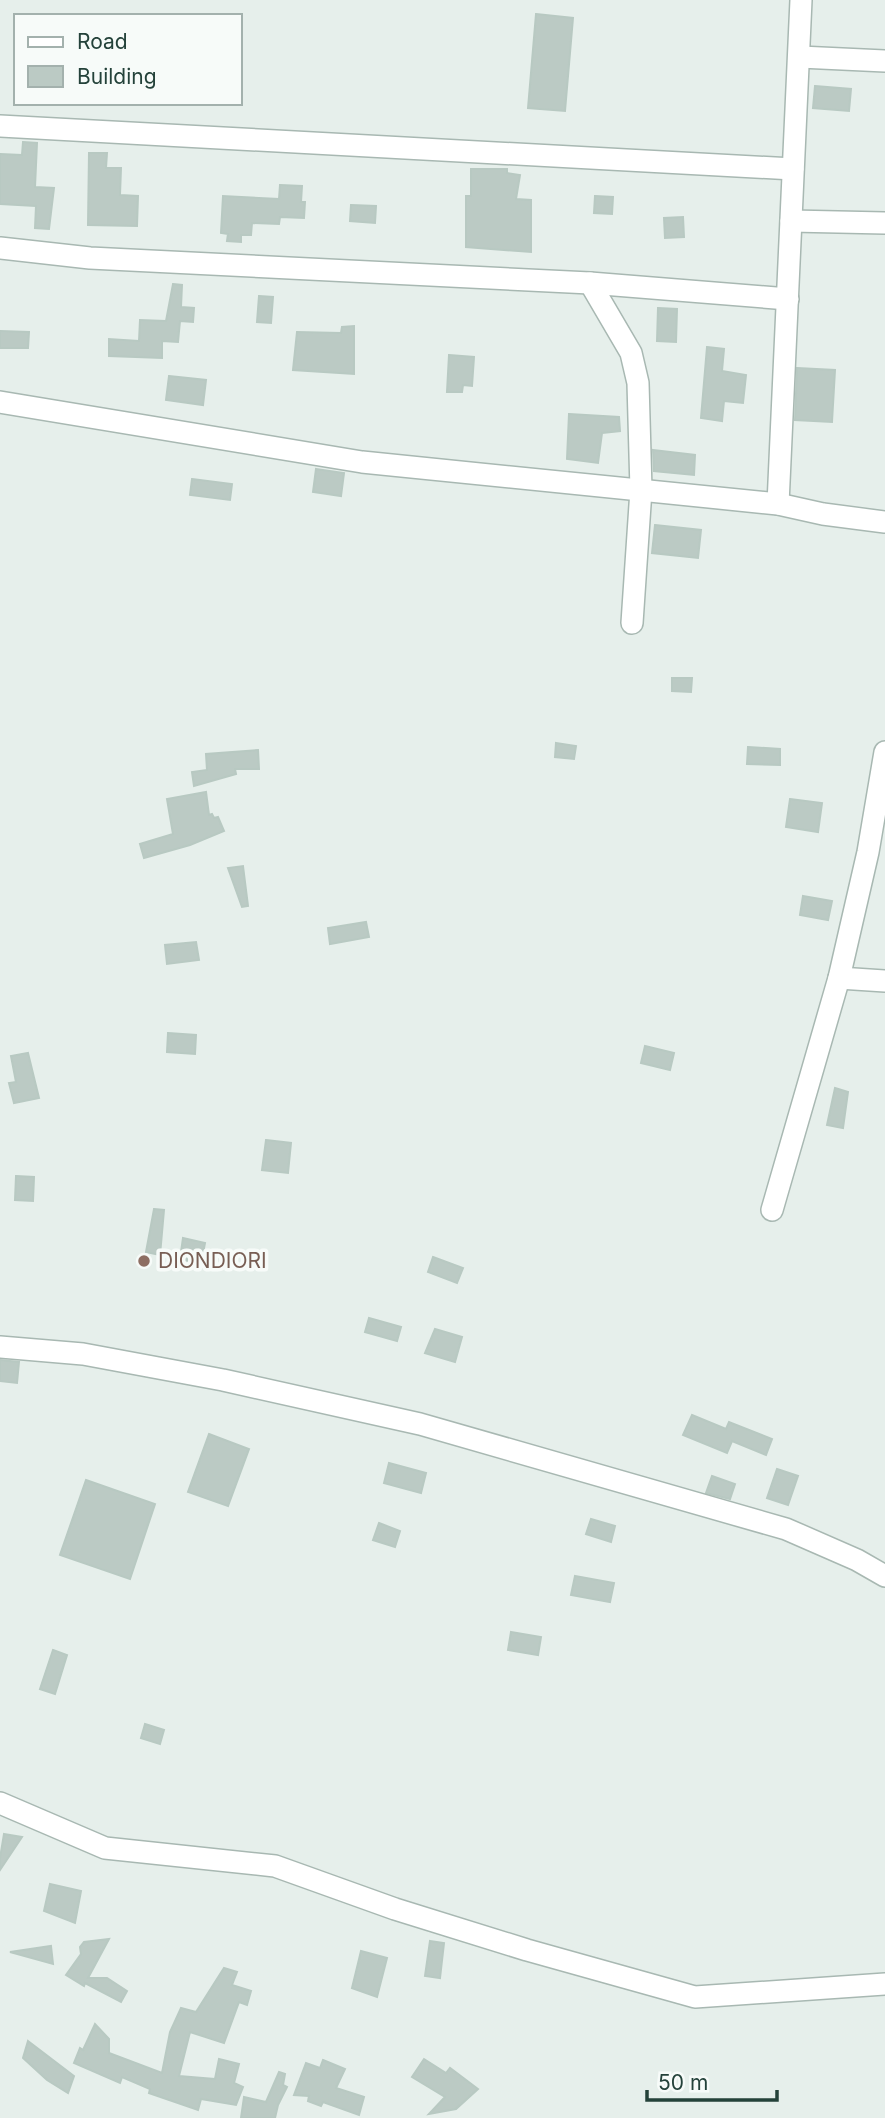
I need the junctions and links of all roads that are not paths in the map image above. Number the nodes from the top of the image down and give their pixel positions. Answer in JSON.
{"nodes":[{"id":1,"x":801,"y":0,"type":"edge"},
{"id":2,"x":800,"y":57,"type":"junction"},
{"id":3,"x":885,"y":61,"type":"edge"},
{"id":4,"x":0,"y":126,"type":"edge"},
{"id":5,"x":793,"y":169,"type":"junction"},
{"id":6,"x":791,"y":221,"type":"junction"},
{"id":7,"x":885,"y":223,"type":"edge"},
{"id":8,"x":0,"y":248,"type":"edge"},
{"id":9,"x":590,"y":283,"type":"junction"},
{"id":10,"x":788,"y":299,"type":"junction"},
{"id":11,"x":0,"y":402,"type":"edge"},
{"id":12,"x":641,"y":490,"type":"junction"},
{"id":13,"x":778,"y":504,"type":"junction"},
{"id":14,"x":885,"y":522,"type":"edge"},
{"id":15,"x":632,"y":623,"type":"dead end"},
{"id":16,"x":885,"y":752,"type":"edge"},
{"id":17,"x":839,"y":978,"type":"junction"},
{"id":18,"x":885,"y":981,"type":"edge"},
{"id":19,"x":772,"y":1210,"type":"dead end"},
{"id":20,"x":0,"y":1347,"type":"edge"},
{"id":21,"x":885,"y":1576,"type":"edge"},
{"id":22,"x":0,"y":1803,"type":"edge"},
{"id":23,"x":885,"y":1984,"type":"edge"}],
"edges":[{"from":1,"to":2,"type":"street"},
{"from":2,"to":3,"type":"street"},
{"from":2,"to":5,"type":"street"},
{"from":4,"to":5,"type":"street"},
{"from":5,"to":6,"type":"street"},
{"from":6,"to":7,"type":"street"},
{"from":6,"to":10,"type":"street"},
{"from":8,"to":9,"type":"street"},
{"from":9,"to":10,"type":"street"},
{"from":9,"to":12,"type":"street"},
{"from":10,"to":13,"type":"street"},
{"from":11,"to":12,"type":"street"},
{"from":12,"to":13,"type":"street"},
{"from":12,"to":15,"type":"street"},
{"from":13,"to":14,"type":"street"},
{"from":16,"to":17,"type":"street"},
{"from":17,"to":18,"type":"street"},
{"from":17,"to":19,"type":"street"},
{"from":20,"to":21,"type":"street"},
{"from":22,"to":23,"type":"street"}]}
